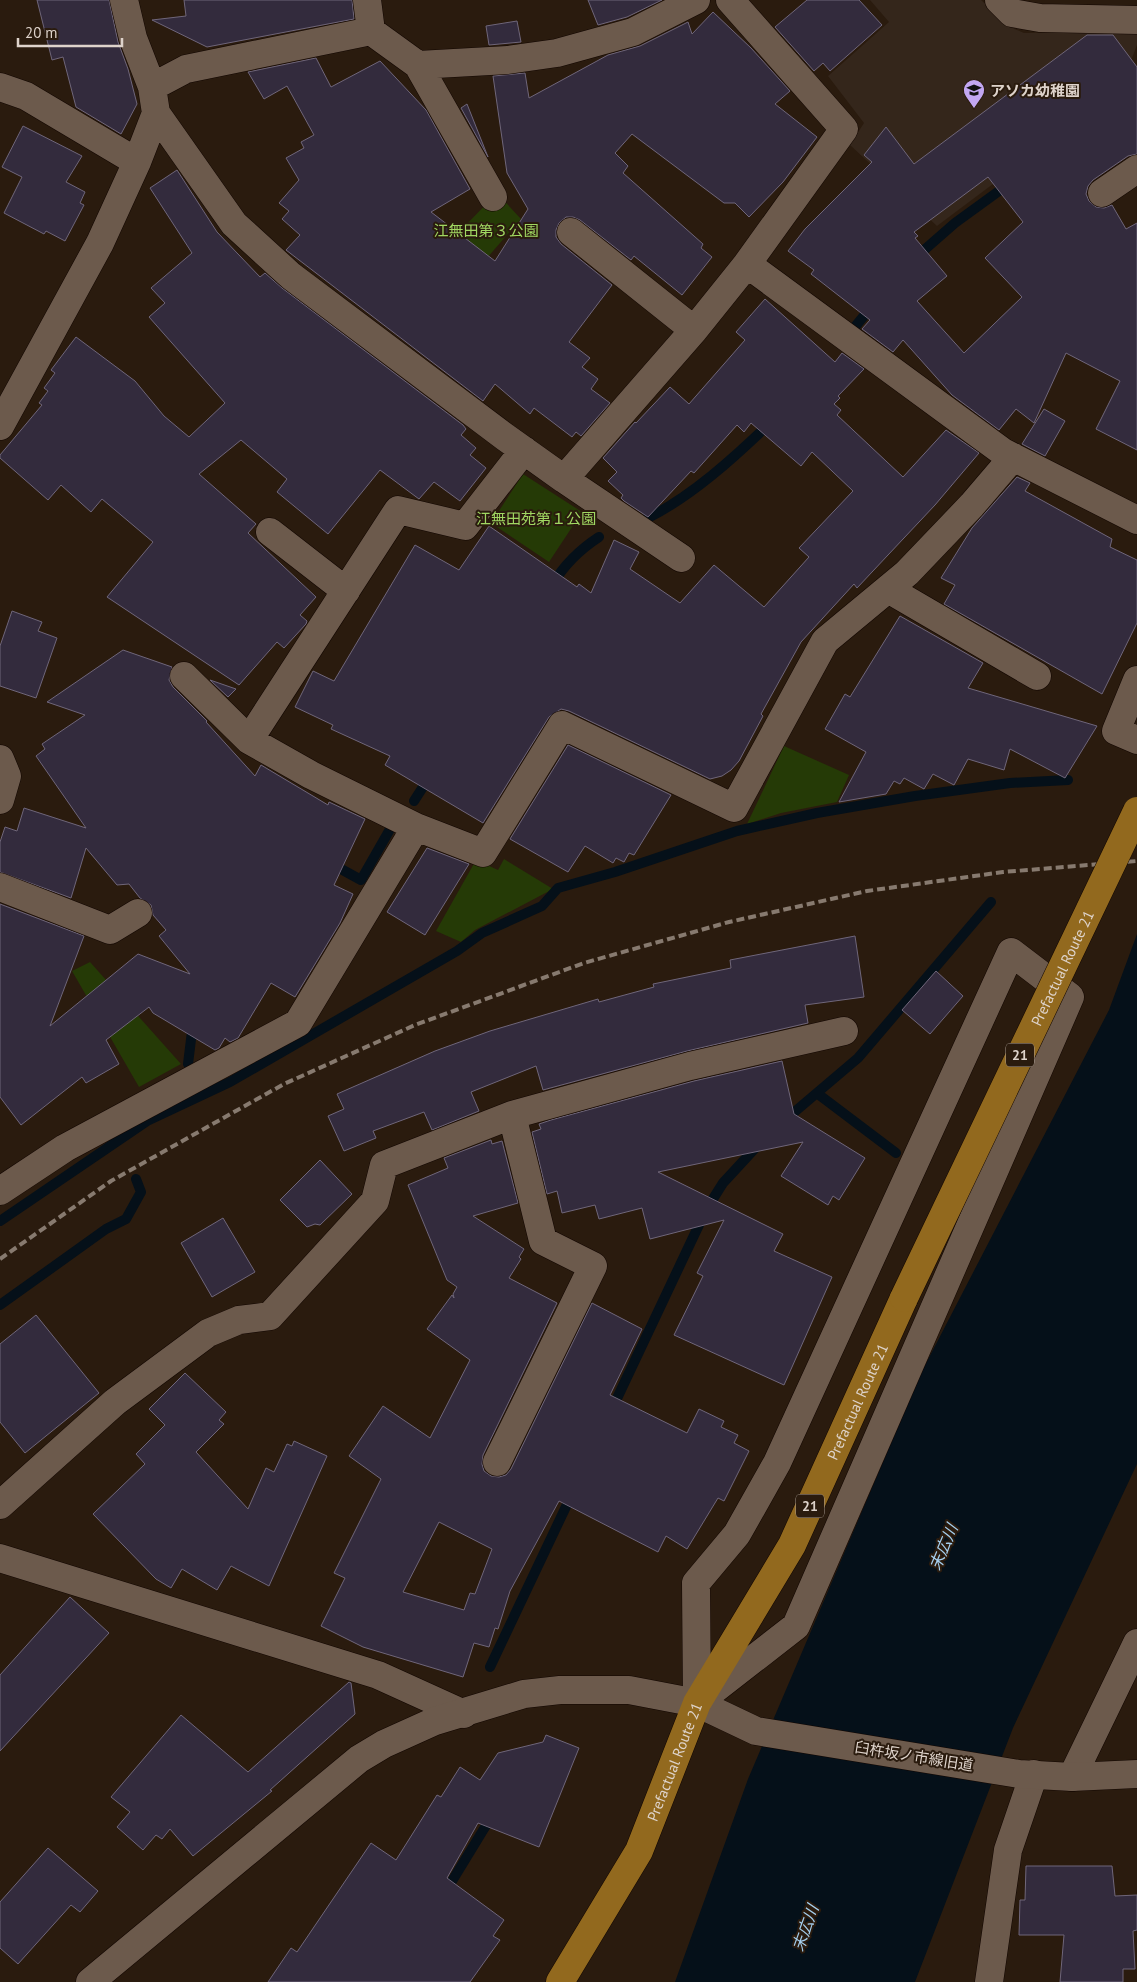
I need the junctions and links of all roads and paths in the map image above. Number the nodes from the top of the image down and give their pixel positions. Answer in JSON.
{"nodes":[{"id":1,"x":124,"y":0,"type":"edge"},
{"id":2,"x":367,"y":0,"type":"edge"},
{"id":3,"x":696,"y":0,"type":"edge"},
{"id":4,"x":730,"y":0,"type":"edge"},
{"id":5,"x":999,"y":0,"type":"edge"},
{"id":6,"x":1137,"y":20,"type":"edge"},
{"id":7,"x":371,"y":31,"type":"junction"},
{"id":8,"x":418,"y":65,"type":"junction"},
{"id":9,"x":0,"y":87,"type":"edge"},
{"id":10,"x":154,"y":100,"type":"junction"},
{"id":11,"x":137,"y":162,"type":"junction"},
{"id":12,"x":1137,"y":168,"type":"edge"},
{"id":13,"x":1102,"y":193,"type":"dead end"},
{"id":14,"x":493,"y":197,"type":"dead end"},
{"id":15,"x":571,"y":232,"type":"dead end"},
{"id":16,"x":747,"y":264,"type":"junction"},
{"id":17,"x":694,"y":330,"type":"junction"},
{"id":18,"x":0,"y":426,"type":"edge"},
{"id":19,"x":524,"y":450,"type":"junction"},
{"id":20,"x":1013,"y":457,"type":"junction"},
{"id":21,"x":564,"y":479,"type":"junction"},
{"id":22,"x":1137,"y":520,"type":"edge"},
{"id":23,"x":270,"y":532,"type":"dead end"},
{"id":24,"x":681,"y":558,"type":"dead end"},
{"id":25,"x":888,"y":589,"type":"junction"},
{"id":26,"x":346,"y":591,"type":"junction"},
{"id":27,"x":184,"y":676,"type":"dead end"},
{"id":28,"x":1037,"y":676,"type":"dead end"},
{"id":29,"x":1137,"y":680,"type":"edge"},
{"id":30,"x":249,"y":740,"type":"junction"},
{"id":31,"x":1137,"y":740,"type":"edge"},
{"id":32,"x":0,"y":759,"type":"edge"},
{"id":33,"x":0,"y":800,"type":"edge"},
{"id":34,"x":1137,"y":811,"type":"edge"},
{"id":35,"x":416,"y":827,"type":"junction"},
{"id":36,"x":0,"y":887,"type":"edge"},
{"id":37,"x":138,"y":913,"type":"dead end"},
{"id":38,"x":844,"y":1031,"type":"dead end"},
{"id":39,"x":512,"y":1115,"type":"junction"},
{"id":40,"x":3,"y":1181,"type":"edge"},
{"id":41,"x":497,"y":1462,"type":"dead end"},
{"id":42,"x":0,"y":1505,"type":"edge"},
{"id":43,"x":0,"y":1558,"type":"edge"},
{"id":44,"x":1137,"y":1643,"type":"edge"},
{"id":45,"x":697,"y":1703,"type":"junction"},
{"id":46,"x":464,"y":1714,"type":"junction"},
{"id":47,"x":1026,"y":1774,"type":"junction"},
{"id":48,"x":1137,"y":1774,"type":"edge"},
{"id":49,"x":1072,"y":1777,"type":"junction"},
{"id":50,"x":90,"y":1982,"type":"edge"},
{"id":51,"x":560,"y":1982,"type":"edge"},
{"id":52,"x":989,"y":1982,"type":"edge"}],
"edges":[{"from":1,"to":10,"type":"street"},
{"from":2,"to":7,"type":"street"},
{"from":3,"to":8,"type":"street"},
{"from":4,"to":16,"type":"street"},
{"from":5,"to":6,"type":"street"},
{"from":7,"to":8,"type":"street"},
{"from":7,"to":10,"type":"street"},
{"from":8,"to":14,"type":"street"},
{"from":9,"to":11,"type":"street"},
{"from":10,"to":11,"type":"street"},
{"from":10,"to":19,"type":"street"},
{"from":11,"to":18,"type":"street"},
{"from":12,"to":13,"type":"street"},
{"from":15,"to":17,"type":"street"},
{"from":16,"to":17,"type":"street"},
{"from":16,"to":20,"type":"street"},
{"from":17,"to":21,"type":"street"},
{"from":19,"to":21,"type":"street"},
{"from":19,"to":26,"type":"street"},
{"from":20,"to":22,"type":"street"},
{"from":20,"to":25,"type":"street"},
{"from":21,"to":24,"type":"street"},
{"from":23,"to":26,"type":"street"},
{"from":25,"to":28,"type":"street"},
{"from":25,"to":35,"type":"street"},
{"from":26,"to":30,"type":"street"},
{"from":27,"to":30,"type":"street"},
{"from":29,"to":31,"type":"street"},
{"from":30,"to":35,"type":"street"},
{"from":32,"to":33,"type":"street"},
{"from":34,"to":45,"type":"main road","name":"Prefactual Route 21","number":"21","bridge":true},
{"from":35,"to":40,"type":"street"},
{"from":36,"to":37,"type":"street"},
{"from":38,"to":39,"type":"street"},
{"from":39,"to":41,"type":"street"},
{"from":39,"to":42,"type":"street"},
{"from":43,"to":46,"type":"street"},
{"from":44,"to":49,"type":"street"},
{"from":45,"to":45,"type":"street"},
{"from":45,"to":46,"type":"street","name":"臼杵坂ノ市線旧道"},
{"from":45,"to":47,"type":"street","name":"臼杵坂ノ市線旧道"},
{"from":45,"to":51,"type":"main road","name":"Prefactual Route 21","number":"21"},
{"from":46,"to":50,"type":"street","name":"臼杵坂ノ市線旧道"},
{"from":47,"to":49,"type":"street","name":"臼杵坂ノ市線旧道"},
{"from":47,"to":52,"type":"street"},
{"from":48,"to":49,"type":"street","name":"臼杵坂ノ市線旧道"}]}
